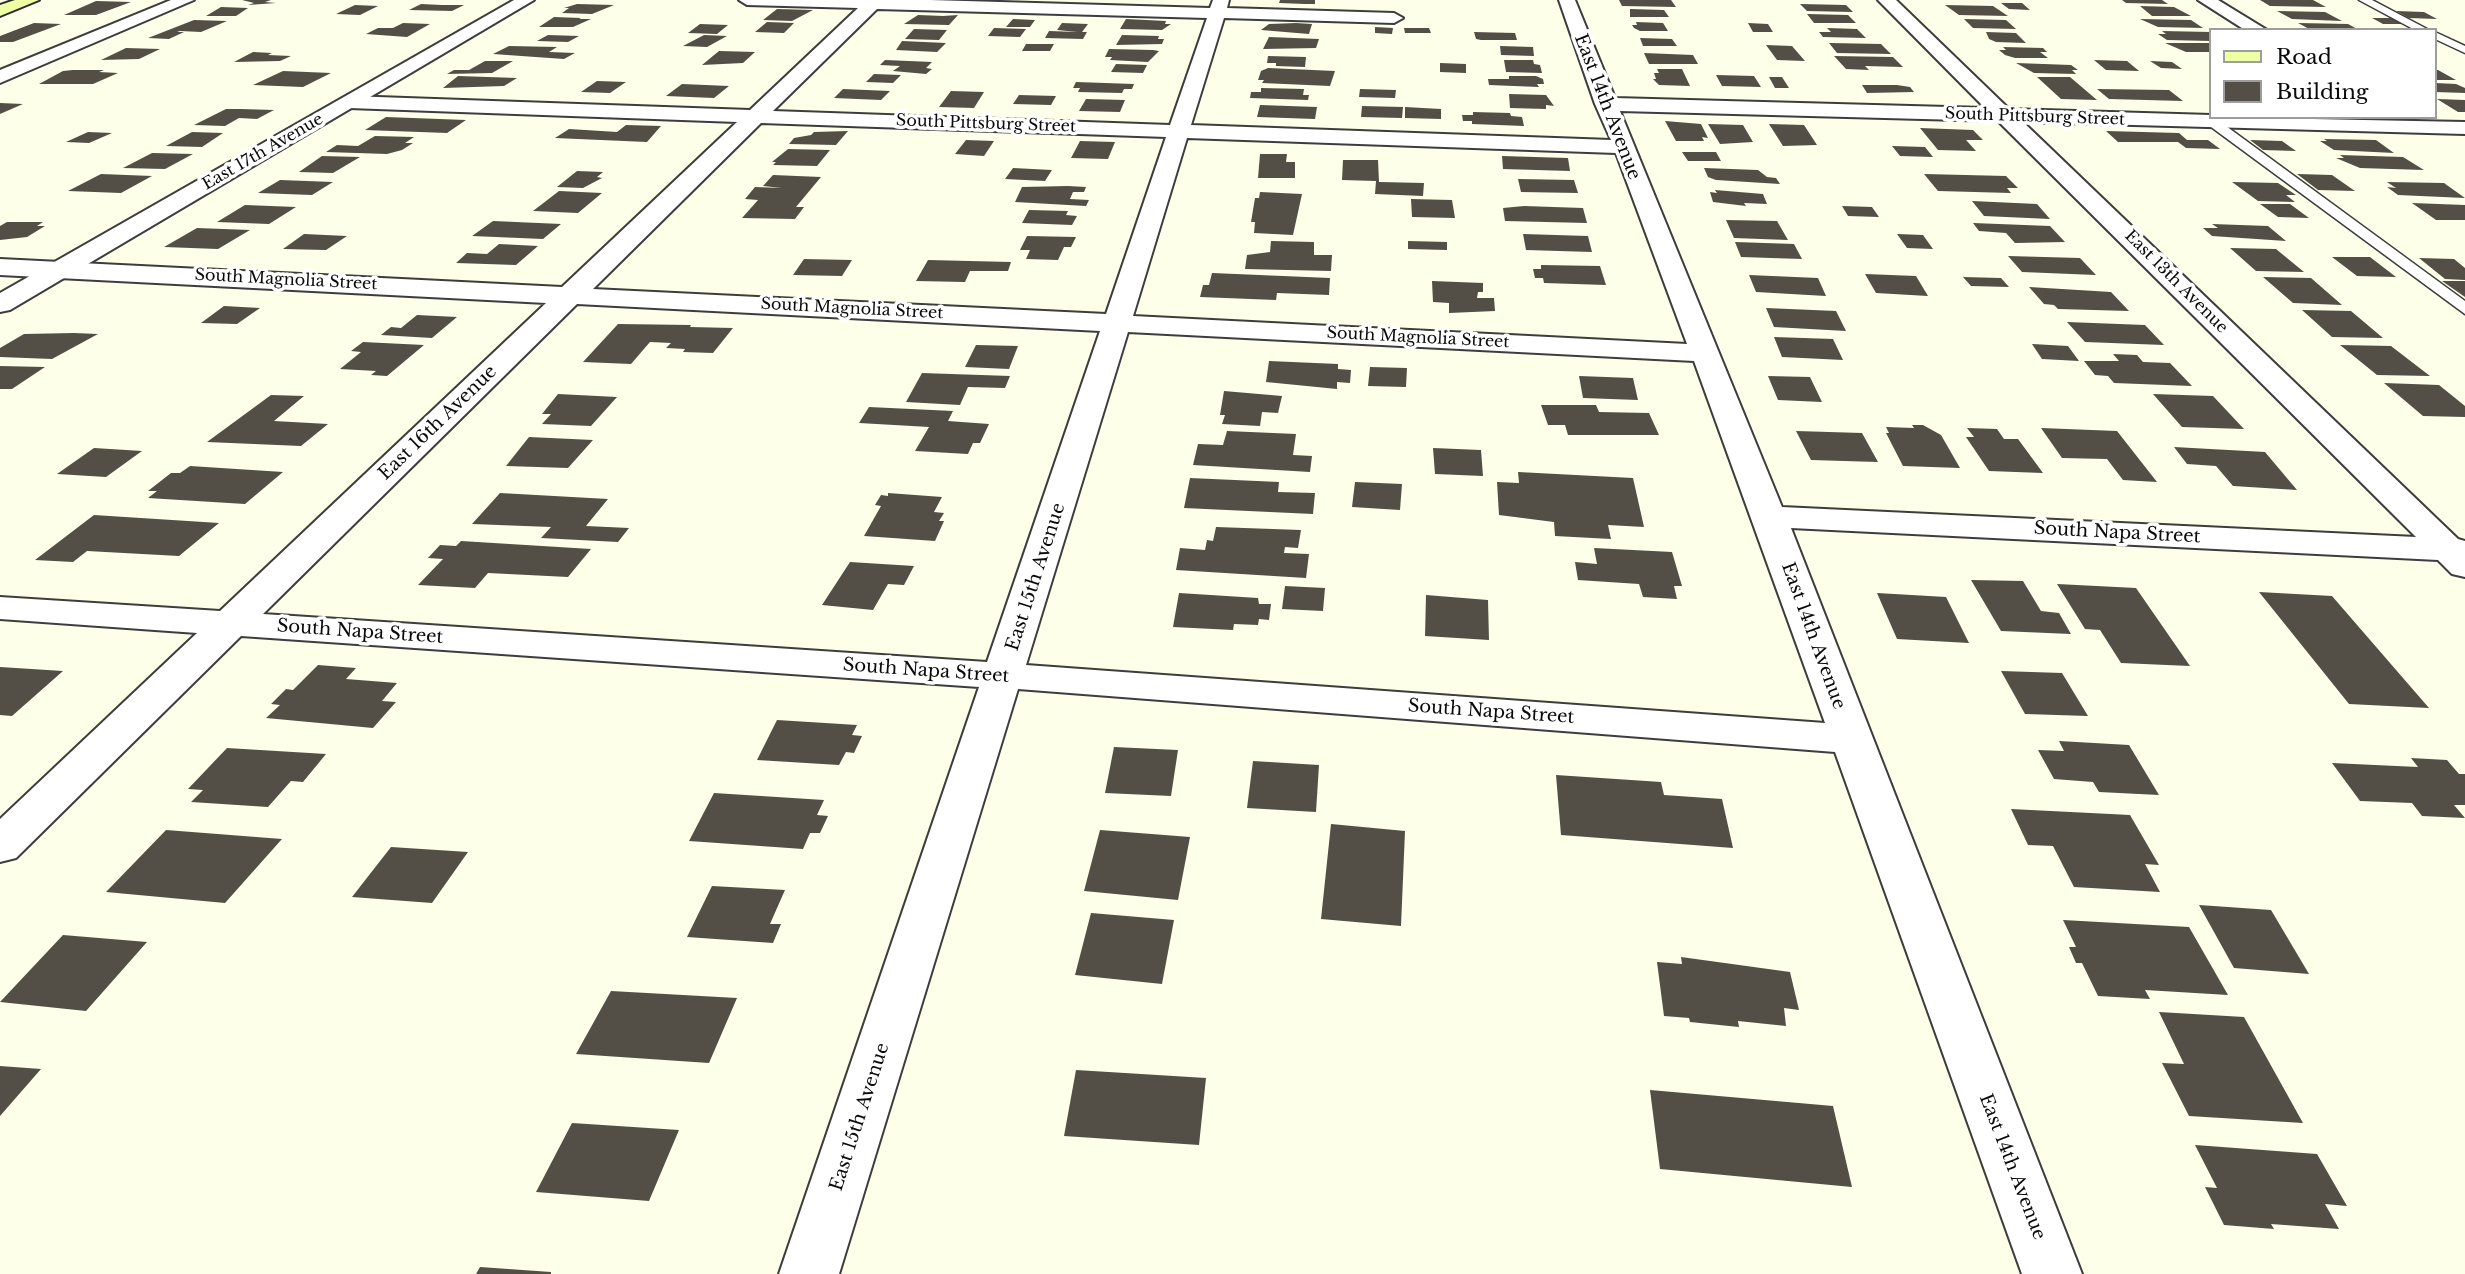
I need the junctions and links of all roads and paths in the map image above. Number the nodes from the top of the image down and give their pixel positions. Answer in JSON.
{"nodes":[{"id":1,"x":31,"y":0,"type":"edge"},
{"id":2,"x":186,"y":0,"type":"edge"},
{"id":3,"x":526,"y":0,"type":"edge"},
{"id":4,"x":747,"y":0,"type":"edge"},
{"id":5,"x":1567,"y":0,"type":"edge"},
{"id":6,"x":1886,"y":0,"type":"edge"},
{"id":7,"x":2206,"y":0,"type":"edge"},
{"id":8,"x":2364,"y":0,"type":"edge"},
{"id":9,"x":874,"y":2,"type":"edge"},
{"id":10,"x":1044,"y":4,"type":"edge"},
{"id":11,"x":1218,"y":7,"type":"edge"},
{"id":12,"x":0,"y":11,"type":"edge"},
{"id":13,"x":1394,"y":18,"type":"dead end"},
{"id":14,"x":2255,"y":28,"type":"edge"},
{"id":15,"x":2420,"y":28,"type":"edge"},
{"id":16,"x":2437,"y":36,"type":"edge"},
{"id":17,"x":2465,"y":50,"type":"edge"},
{"id":18,"x":0,"y":77,"type":"edge"},
{"id":19,"x":349,"y":102,"type":"junction"},
{"id":20,"x":1605,"y":104,"type":"junction"},
{"id":21,"x":756,"y":116,"type":"junction"},
{"id":22,"x":2007,"y":116,"type":"junction"},
{"id":23,"x":2211,"y":121,"type":"junction"},
{"id":24,"x":2416,"y":122,"type":"edge"},
{"id":25,"x":2465,"y":128,"type":"edge"},
{"id":26,"x":1178,"y":131,"type":"junction"},
{"id":27,"x":1622,"y":147,"type":"junction"},
{"id":28,"x":2465,"y":151,"type":"edge"},
{"id":29,"x":0,"y":267,"type":"edge"},
{"id":30,"x":60,"y":269,"type":"junction"},
{"id":31,"x":570,"y":294,"type":"junction"},
{"id":32,"x":0,"y":304,"type":"edge"},
{"id":33,"x":2465,"y":309,"type":"edge"},
{"id":34,"x":1118,"y":322,"type":"junction"},
{"id":35,"x":1704,"y":353,"type":"junction"},
{"id":36,"x":1769,"y":517,"type":"junction"},
{"id":37,"x":2459,"y":555,"type":"edge"},
{"id":38,"x":0,"y":608,"type":"edge"},
{"id":39,"x":232,"y":623,"type":"junction"},
{"id":40,"x":1004,"y":676,"type":"junction"},
{"id":41,"x":1851,"y":739,"type":"junction"},
{"id":42,"x":0,"y":846,"type":"edge"},
{"id":43,"x":809,"y":1274,"type":"edge"},
{"id":44,"x":2052,"y":1274,"type":"edge"}],
"edges":[{"from":1,"to":12,"type":"main road"},
{"from":2,"to":18,"type":"street"},
{"from":3,"to":19,"type":"street","name":"East 17th Avenue"},
{"from":4,"to":9,"type":"street"},
{"from":5,"to":20,"type":"street","name":"East 14th Avenue"},
{"from":6,"to":22,"type":"street","name":"East 13th Avenue"},
{"from":7,"to":14,"type":"street"},
{"from":8,"to":15,"type":"lane"},
{"from":9,"to":10,"type":"street"},
{"from":9,"to":21,"type":"street","name":"East 16th Avenue"},
{"from":10,"to":11,"type":"street"},
{"from":11,"to":13,"type":"street"},
{"from":11,"to":26,"type":"street","name":"East 15th Avenue"},
{"from":16,"to":17,"type":"lane"},
{"from":19,"to":21,"type":"street","name":"South Pittsburg Street"},
{"from":19,"to":30,"type":"street","name":"East 17th Avenue"},
{"from":20,"to":22,"type":"street","name":"South Pittsburg Street"},
{"from":20,"to":27,"type":"street","name":"East 14th Avenue"},
{"from":21,"to":26,"type":"street","name":"South Pittsburg Street"},
{"from":21,"to":31,"type":"street","name":"East 16th Avenue"},
{"from":22,"to":23,"type":"street","name":"South Pittsburg Street"},
{"from":22,"to":37,"type":"street","name":"East 13th Avenue"},
{"from":23,"to":24,"type":"street","name":"South Pittsburg Street"},
{"from":23,"to":33,"type":"lane"},
{"from":24,"to":25,"type":"street","name":"South Pittsburg Street"},
{"from":24,"to":28,"type":"street"},
{"from":26,"to":27,"type":"street","name":"South Pittsburg Street"},
{"from":26,"to":34,"type":"street","name":"East 15th Avenue"},
{"from":27,"to":35,"type":"street","name":"East 14th Avenue"},
{"from":29,"to":30,"type":"street","name":"South Magnolia Street"},
{"from":30,"to":31,"type":"street","name":"South Magnolia Street"},
{"from":30,"to":32,"type":"street","name":"East 17th Avenue"},
{"from":31,"to":34,"type":"street","name":"South Magnolia Street"},
{"from":31,"to":39,"type":"street","name":"East 16th Avenue"},
{"from":34,"to":35,"type":"street","name":"South Magnolia Street"},
{"from":34,"to":40,"type":"street","name":"East 15th Avenue"},
{"from":35,"to":36,"type":"street","name":"East 14th Avenue"},
{"from":36,"to":37,"type":"street","name":"South Napa Street"},
{"from":36,"to":41,"type":"street","name":"East 14th Avenue"},
{"from":38,"to":39,"type":"street","name":"South Napa Street"},
{"from":39,"to":40,"type":"street","name":"South Napa Street"},
{"from":39,"to":42,"type":"street","name":"East 16th Avenue"},
{"from":40,"to":41,"type":"street","name":"South Napa Street"},
{"from":40,"to":43,"type":"street","name":"East 15th Avenue"},
{"from":41,"to":44,"type":"street","name":"East 14th Avenue"}]}
